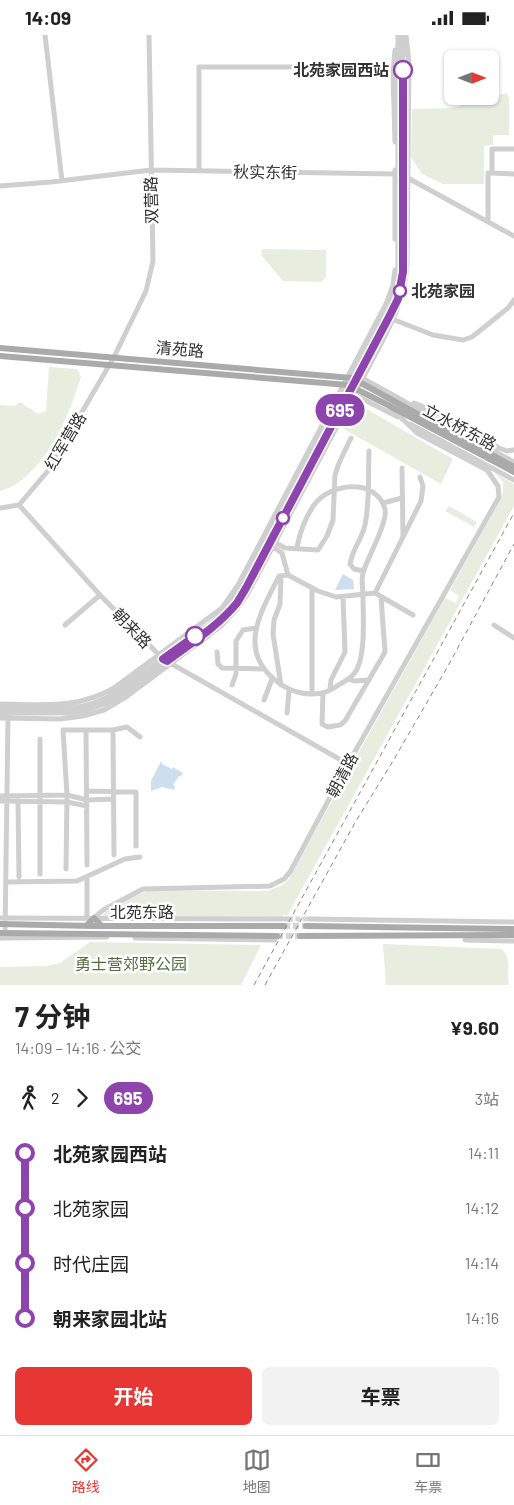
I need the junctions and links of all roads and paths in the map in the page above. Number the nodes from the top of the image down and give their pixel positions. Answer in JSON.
{"nodes":[{"id":1,"x":45,"y":35,"type":"edge"},
{"id":2,"x":149,"y":35,"type":"edge"},
{"id":3,"x":397,"y":35,"type":"edge"},
{"id":4,"x":405,"y":35,"type":"edge"},
{"id":5,"x":326,"y":67,"type":"dead end"},
{"id":6,"x":514,"y":149,"type":"edge"},
{"id":7,"x":151,"y":171,"type":"junction"},
{"id":8,"x":199,"y":171,"type":"junction"},
{"id":9,"x":492,"y":173,"type":"junction"},
{"id":10,"x":514,"y":174,"type":"edge"},
{"id":11,"x":401,"y":175,"type":"junction"},
{"id":12,"x":62,"y":181,"type":"junction"},
{"id":13,"x":0,"y":186,"type":"edge"},
{"id":14,"x":488,"y":222,"type":"junction"},
{"id":15,"x":514,"y":236,"type":"edge"},
{"id":16,"x":514,"y":300,"type":"edge"},
{"id":17,"x":391,"y":318,"type":"junction"},
{"id":18,"x":0,"y":348,"type":"edge"},
{"id":19,"x":0,"y":356,"type":"edge"},
{"id":20,"x":114,"y":357,"type":"junction"},
{"id":21,"x":110,"y":365,"type":"junction"},
{"id":22,"x":356,"y":379,"type":"junction"},
{"id":23,"x":351,"y":388,"type":"junction"},
{"id":24,"x":394,"y":401,"type":"junction"},
{"id":25,"x":386,"y":403,"type":"junction"},
{"id":26,"x":407,"y":403,"type":"junction"},
{"id":27,"x":403,"y":420,"type":"junction"},
{"id":28,"x":351,"y":439,"type":"dead end"},
{"id":29,"x":514,"y":450,"type":"edge"},
{"id":30,"x":369,"y":451,"type":"dead end"},
{"id":31,"x":514,"y":462,"type":"edge"},
{"id":32,"x":514,"y":467,"type":"edge"},
{"id":33,"x":402,"y":468,"type":"dead end"},
{"id":34,"x":514,"y":472,"type":"edge"},
{"id":35,"x":420,"y":477,"type":"dead end"},
{"id":36,"x":514,"y":480,"type":"edge"},
{"id":37,"x":336,"y":489,"type":"junction"},
{"id":38,"x":367,"y":489,"type":"junction"},
{"id":39,"x":402,"y":498,"type":"junction"},
{"id":40,"x":383,"y":503,"type":"junction"},
{"id":41,"x":19,"y":505,"type":"junction"},
{"id":42,"x":0,"y":508,"type":"edge"},
{"id":43,"x":403,"y":536,"type":"junction"},
{"id":44,"x":269,"y":542,"type":"junction"},
{"id":45,"x":290,"y":547,"type":"junction"},
{"id":46,"x":297,"y":547,"type":"junction"},
{"id":47,"x":285,"y":558,"type":"junction"},
{"id":48,"x":364,"y":571,"type":"junction"},
{"id":49,"x":288,"y":575,"type":"junction"},
{"id":50,"x":281,"y":576,"type":"junction"},
{"id":51,"x":312,"y":588,"type":"junction"},
{"id":52,"x":374,"y":593,"type":"junction"},
{"id":53,"x":363,"y":594,"type":"junction"},
{"id":54,"x":100,"y":595,"type":"junction"},
{"id":55,"x":343,"y":597,"type":"junction"},
{"id":56,"x":381,"y":597,"type":"junction"},
{"id":57,"x":413,"y":615,"type":"dead end"},
{"id":58,"x":66,"y":625,"type":"dead end"},
{"id":59,"x":494,"y":625,"type":"dead end"},
{"id":60,"x":256,"y":628,"type":"junction"},
{"id":61,"x":514,"y":638,"type":"edge"},
{"id":62,"x":217,"y":652,"type":"dead end"},
{"id":63,"x":165,"y":660,"type":"junction"},
{"id":64,"x":236,"y":667,"type":"junction"},
{"id":65,"x":264,"y":669,"type":"junction"},
{"id":66,"x":272,"y":679,"type":"junction"},
{"id":67,"x":348,"y":679,"type":"junction"},
{"id":68,"x":369,"y":679,"type":"junction"},
{"id":69,"x":232,"y":685,"type":"dead end"},
{"id":70,"x":281,"y":685,"type":"junction"},
{"id":71,"x":330,"y":689,"type":"junction"},
{"id":72,"x":289,"y":690,"type":"junction"},
{"id":73,"x":312,"y":693,"type":"junction"},
{"id":74,"x":323,"y":693,"type":"junction"},
{"id":75,"x":264,"y":700,"type":"dead end"},
{"id":76,"x":0,"y":704,"type":"edge"},
{"id":77,"x":0,"y":709,"type":"edge"},
{"id":78,"x":8,"y":711,"type":"junction"},
{"id":79,"x":0,"y":713,"type":"edge"},
{"id":80,"x":287,"y":713,"type":"dead end"},
{"id":81,"x":0,"y":719,"type":"edge"},
{"id":82,"x":86,"y":730,"type":"junction"},
{"id":83,"x":113,"y":730,"type":"junction"},
{"id":84,"x":140,"y":737,"type":"dead end"},
{"id":85,"x":40,"y":739,"type":"dead end"},
{"id":86,"x":348,"y":764,"type":"junction"},
{"id":87,"x":86,"y":791,"type":"junction"},
{"id":88,"x":113,"y":791,"type":"junction"},
{"id":89,"x":0,"y":795,"type":"edge"},
{"id":90,"x":67,"y":795,"type":"junction"},
{"id":91,"x":7,"y":798,"type":"junction"},
{"id":92,"x":39,"y":798,"type":"junction"},
{"id":93,"x":113,"y":799,"type":"junction"},
{"id":94,"x":87,"y":800,"type":"junction"},
{"id":95,"x":0,"y":801,"type":"edge"},
{"id":96,"x":18,"y":801,"type":"junction"},
{"id":97,"x":67,"y":801,"type":"junction"},
{"id":98,"x":87,"y":806,"type":"junction"},
{"id":99,"x":136,"y":846,"type":"dead end"},
{"id":100,"x":114,"y":855,"type":"dead end"},
{"id":101,"x":140,"y":857,"type":"dead end"},
{"id":102,"x":87,"y":865,"type":"dead end"},
{"id":103,"x":66,"y":869,"type":"dead end"},
{"id":104,"x":40,"y":874,"type":"dead end"},
{"id":105,"x":19,"y":877,"type":"dead end"},
{"id":106,"x":87,"y":877,"type":"junction"},
{"id":107,"x":6,"y":882,"type":"junction"},
{"id":108,"x":288,"y":919,"type":"tunnel mouth"},
{"id":109,"x":310,"y":919,"type":"tunnel mouth"},
{"id":110,"x":3,"y":921,"type":"edge"},
{"id":111,"x":89,"y":921,"type":"junction"},
{"id":112,"x":514,"y":922,"type":"edge"},
{"id":113,"x":18,"y":924,"type":"junction"},
{"id":114,"x":102,"y":926,"type":"junction"},
{"id":115,"x":284,"y":926,"type":"tunnel mouth"},
{"id":116,"x":306,"y":926,"type":"tunnel mouth"},
{"id":117,"x":514,"y":929,"type":"edge"},
{"id":118,"x":18,"y":934,"type":"junction"},
{"id":119,"x":514,"y":935,"type":"edge"},
{"id":120,"x":3,"y":936,"type":"edge"},
{"id":121,"x":300,"y":936,"type":"tunnel mouth"},
{"id":122,"x":276,"y":938,"type":"joint"},
{"id":123,"x":462,"y":938,"type":"junction"},
{"id":124,"x":514,"y":941,"type":"edge"}],
"edges":[{"from":1,"to":12,"type":"street"},
{"from":2,"to":7,"type":"street","name":"双营路"},
{"from":3,"to":11,"type":"street"},
{"from":4,"to":11,"type":"street"},
{"from":5,"to":8,"type":"street"},
{"from":6,"to":9,"type":"street"},
{"from":7,"to":8,"type":"street","name":"秋实东街"},
{"from":7,"to":12,"type":"street","name":"秋实东街"},
{"from":7,"to":20,"type":"street","name":"双营路"},
{"from":8,"to":11,"type":"street","name":"秋实东街"},
{"from":9,"to":10,"type":"street"},
{"from":9,"to":14,"type":"street"},
{"from":11,"to":14,"type":"street","name":"秋实东街"},
{"from":11,"to":17,"type":"street"},
{"from":11,"to":22,"type":"street"},
{"from":12,"to":13,"type":"street","name":"秋实东街"},
{"from":14,"to":15,"type":"street","name":"秋实东街"},
{"from":16,"to":17,"type":"street"},
{"from":17,"to":22,"type":"street"},
{"from":18,"to":20,"type":"main road","name":"清苑路"},
{"from":19,"to":21,"type":"main road","name":"清苑路"},
{"from":20,"to":21,"type":"street","name":"红军营路"},
{"from":20,"to":22,"type":"main road","name":"清苑路"},
{"from":21,"to":23,"type":"main road","name":"清苑路"},
{"from":21,"to":41,"type":"street","name":"红军营路"},
{"from":22,"to":23,"type":"street"},
{"from":22,"to":23,"type":"street"},
{"from":22,"to":24,"type":"main road","name":"清苑路"},
{"from":22,"to":26,"type":"street","name":"清苑路"},
{"from":23,"to":25,"type":"main road","name":"清苑路"},
{"from":23,"to":27,"type":"street","name":"清苑路"},
{"from":23,"to":44,"type":"street"},
{"from":23,"to":44,"type":"street"},
{"from":24,"to":26,"type":"street"},
{"from":24,"to":32,"type":"main road","name":"清苑路"},
{"from":25,"to":27,"type":"street"},
{"from":25,"to":34,"type":"main road","name":"清苑路"},
{"from":26,"to":29,"type":"street","name":"立水桥东路"},
{"from":26,"to":31,"type":"street","name":"清苑路"},
{"from":27,"to":36,"type":"street","name":"清苑路"},
{"from":27,"to":86,"type":"street","name":"朝清路"},
{"from":28,"to":37,"type":"street"},
{"from":30,"to":38,"type":"street"},
{"from":33,"to":39,"type":"street"},
{"from":35,"to":43,"type":"street"},
{"from":37,"to":38,"type":"street"},
{"from":37,"to":46,"type":"street"},
{"from":37,"to":46,"type":"street"},
{"from":38,"to":40,"type":"street"},
{"from":38,"to":48,"type":"street"},
{"from":39,"to":40,"type":"street"},
{"from":39,"to":43,"type":"street"},
{"from":40,"to":48,"type":"street"},
{"from":41,"to":42,"type":"street"},
{"from":41,"to":54,"type":"street","name":"朝来路"},
{"from":43,"to":52,"type":"street"},
{"from":44,"to":45,"type":"street"},
{"from":44,"to":47,"type":"street"},
{"from":44,"to":63,"type":"street"},
{"from":44,"to":63,"type":"street"},
{"from":45,"to":46,"type":"street"},
{"from":45,"to":47,"type":"street"},
{"from":47,"to":49,"type":"street"},
{"from":48,"to":53,"type":"street"},
{"from":49,"to":50,"type":"street"},
{"from":49,"to":51,"type":"street"},
{"from":50,"to":60,"type":"street"},
{"from":50,"to":70,"type":"street"},
{"from":51,"to":55,"type":"street"},
{"from":51,"to":73,"type":"street"},
{"from":52,"to":53,"type":"street"},
{"from":52,"to":56,"type":"street"},
{"from":53,"to":55,"type":"street"},
{"from":53,"to":67,"type":"street"},
{"from":54,"to":58,"type":"street"},
{"from":54,"to":63,"type":"street","name":"朝来路"},
{"from":55,"to":71,"type":"street"},
{"from":56,"to":57,"type":"street"},
{"from":56,"to":68,"type":"street"},
{"from":59,"to":61,"type":"street"},
{"from":60,"to":64,"type":"street"},
{"from":60,"to":65,"type":"street"},
{"from":62,"to":64,"type":"street"},
{"from":63,"to":78,"type":"street"},
{"from":63,"to":78,"type":"street"},
{"from":63,"to":86,"type":"street","name":"朝来路"},
{"from":64,"to":65,"type":"street"},
{"from":64,"to":69,"type":"street"},
{"from":65,"to":66,"type":"street"},
{"from":66,"to":70,"type":"street"},
{"from":66,"to":75,"type":"street"},
{"from":67,"to":68,"type":"street"},
{"from":67,"to":71,"type":"street"},
{"from":68,"to":74,"type":"street"},
{"from":70,"to":72,"type":"street"},
{"from":71,"to":74,"type":"street"},
{"from":72,"to":73,"type":"street"},
{"from":72,"to":80,"type":"street"},
{"from":73,"to":74,"type":"street"},
{"from":76,"to":78,"type":"street"},
{"from":77,"to":78,"type":"street"},
{"from":78,"to":79,"type":"street"},
{"from":78,"to":81,"type":"street"},
{"from":78,"to":91,"type":"street"},
{"from":82,"to":83,"type":"street"},
{"from":82,"to":87,"type":"street"},
{"from":82,"to":90,"type":"street"},
{"from":83,"to":84,"type":"street"},
{"from":83,"to":88,"type":"street"},
{"from":85,"to":92,"type":"street"},
{"from":86,"to":111,"type":"street","name":"朝清路"},
{"from":87,"to":88,"type":"street"},
{"from":87,"to":94,"type":"street"},
{"from":88,"to":93,"type":"street"},
{"from":88,"to":99,"type":"street"},
{"from":89,"to":91,"type":"street"},
{"from":90,"to":92,"type":"street"},
{"from":90,"to":94,"type":"street"},
{"from":90,"to":97,"type":"street"},
{"from":91,"to":92,"type":"street"},
{"from":91,"to":95,"type":"street"},
{"from":91,"to":96,"type":"street"},
{"from":91,"to":107,"type":"street"},
{"from":92,"to":96,"type":"street"},
{"from":92,"to":97,"type":"street"},
{"from":92,"to":104,"type":"street"},
{"from":93,"to":94,"type":"street"},
{"from":93,"to":100,"type":"street"},
{"from":94,"to":98,"type":"street"},
{"from":96,"to":105,"type":"street"},
{"from":97,"to":98,"type":"street"},
{"from":97,"to":103,"type":"street"},
{"from":98,"to":102,"type":"street"},
{"from":101,"to":106,"type":"street"},
{"from":106,"to":107,"type":"street"},
{"from":106,"to":111,"type":"street"},
{"from":107,"to":110,"type":"street"},
{"from":108,"to":111,"type":"street"},
{"from":109,"to":112,"type":"street"},
{"from":110,"to":111,"type":"street"},
{"from":110,"to":113,"type":"main road","name":"北苑东路"},
{"from":110,"to":120,"type":"street"},
{"from":111,"to":113,"type":"main road","name":"北苑东路"},
{"from":111,"to":114,"type":"main road","name":"北苑东路"},
{"from":111,"to":114,"type":"main road"},
{"from":113,"to":118,"type":"main road"},
{"from":114,"to":115,"type":"main road","name":"北苑东路"},
{"from":116,"to":117,"type":"main road"},
{"from":118,"to":120,"type":"main road","name":"北苑东路"},
{"from":118,"to":122,"type":"main road","name":"北苑东路"},
{"from":119,"to":123,"type":"main road"},
{"from":120,"to":122,"type":"street"},
{"from":121,"to":123,"type":"main road"},
{"from":123,"to":124,"type":"street"}]}
